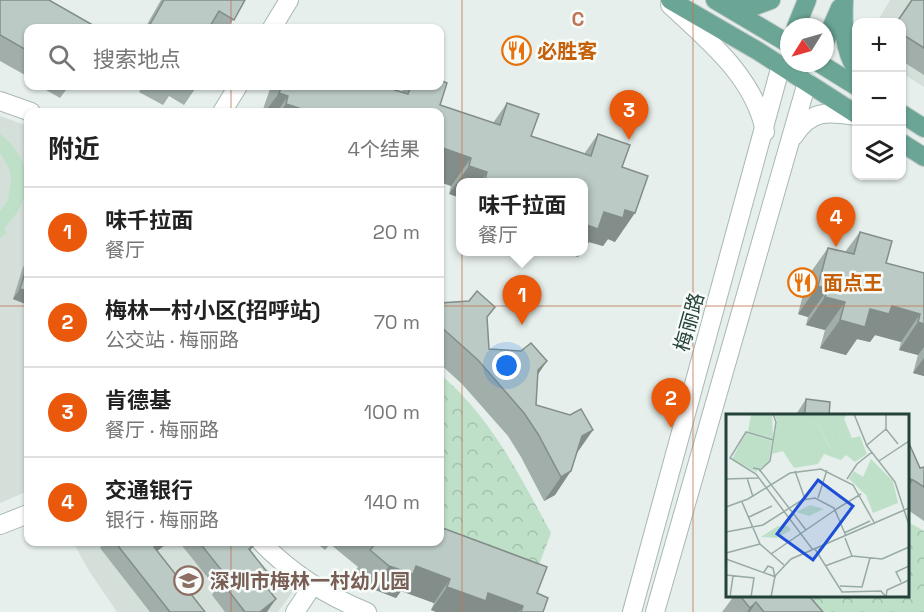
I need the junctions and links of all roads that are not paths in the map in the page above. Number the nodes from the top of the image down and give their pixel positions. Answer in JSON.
{"nodes":[{"id":1,"x":289,"y":0,"type":"edge"},
{"id":2,"x":664,"y":0,"type":"edge"},
{"id":3,"x":670,"y":0,"type":"edge"},
{"id":4,"x":771,"y":0,"type":"edge"},
{"id":5,"x":807,"y":0,"type":"edge"},
{"id":6,"x":844,"y":0,"type":"edge"},
{"id":7,"x":720,"y":3,"type":"edge"},
{"id":8,"x":800,"y":18,"type":"edge"},
{"id":9,"x":834,"y":22,"type":"edge"},
{"id":10,"x":274,"y":24,"type":"edge"},
{"id":11,"x":780,"y":39,"type":"edge"},
{"id":12,"x":852,"y":59,"type":"edge"},
{"id":13,"x":780,"y":64,"type":"edge"},
{"id":14,"x":780,"y":72,"type":"edge"},
{"id":15,"x":792,"y":72,"type":"edge"},
{"id":16,"x":812,"y":72,"type":"edge"},
{"id":17,"x":832,"y":72,"type":"edge"},
{"id":18,"x":807,"y":82,"type":"junction"},
{"id":19,"x":852,"y":84,"type":"edge"},
{"id":20,"x":236,"y":90,"type":"edge"},
{"id":21,"x":0,"y":101,"type":"edge"},
{"id":22,"x":224,"y":108,"type":"edge"},
{"id":23,"x":24,"y":110,"type":"edge"},
{"id":24,"x":852,"y":112,"type":"edge"},
{"id":25,"x":852,"y":115,"type":"edge"},
{"id":26,"x":906,"y":117,"type":"edge"},
{"id":27,"x":924,"y":128,"type":"edge"},
{"id":28,"x":765,"y":132,"type":"junction"},
{"id":29,"x":906,"y":146,"type":"edge"},
{"id":30,"x":784,"y":157,"type":"junction"},
{"id":31,"x":924,"y":157,"type":"edge"},
{"id":32,"x":24,"y":516,"type":"edge"},
{"id":33,"x":0,"y":525,"type":"edge"},
{"id":34,"x":265,"y":546,"type":"edge"},
{"id":35,"x":313,"y":585,"type":"junction"},
{"id":36,"x":294,"y":612,"type":"edge"},
{"id":37,"x":367,"y":612,"type":"edge"},
{"id":38,"x":632,"y":612,"type":"edge"},
{"id":39,"x":655,"y":612,"type":"edge"}],
"edges":[{"from":1,"to":10,"type":"street"},
{"from":2,"to":28,"type":"street"},
{"from":3,"to":13,"type":"main road"},
{"from":4,"to":7,"type":"main road"},
{"from":5,"to":8,"type":"main road"},
{"from":6,"to":9,"type":"main road"},
{"from":6,"to":12,"type":"main road"},
{"from":7,"to":11,"type":"main road"},
{"from":14,"to":28,"type":"street","name":"梅丽路"},
{"from":15,"to":18,"type":"main road"},
{"from":16,"to":18,"type":"main road"},
{"from":17,"to":19,"type":"main road"},
{"from":18,"to":24,"type":"main road"},
{"from":18,"to":30,"type":"street"},
{"from":20,"to":22,"type":"street"},
{"from":21,"to":23,"type":"street"},
{"from":25,"to":30,"type":"street"},
{"from":26,"to":27,"type":"main road"},
{"from":28,"to":38,"type":"street","name":"梅丽路"},
{"from":29,"to":31,"type":"main road"},
{"from":30,"to":39,"type":"street"},
{"from":32,"to":33,"type":"street"},
{"from":34,"to":35,"type":"street"},
{"from":35,"to":36,"type":"street"},
{"from":35,"to":37,"type":"street"}]}
